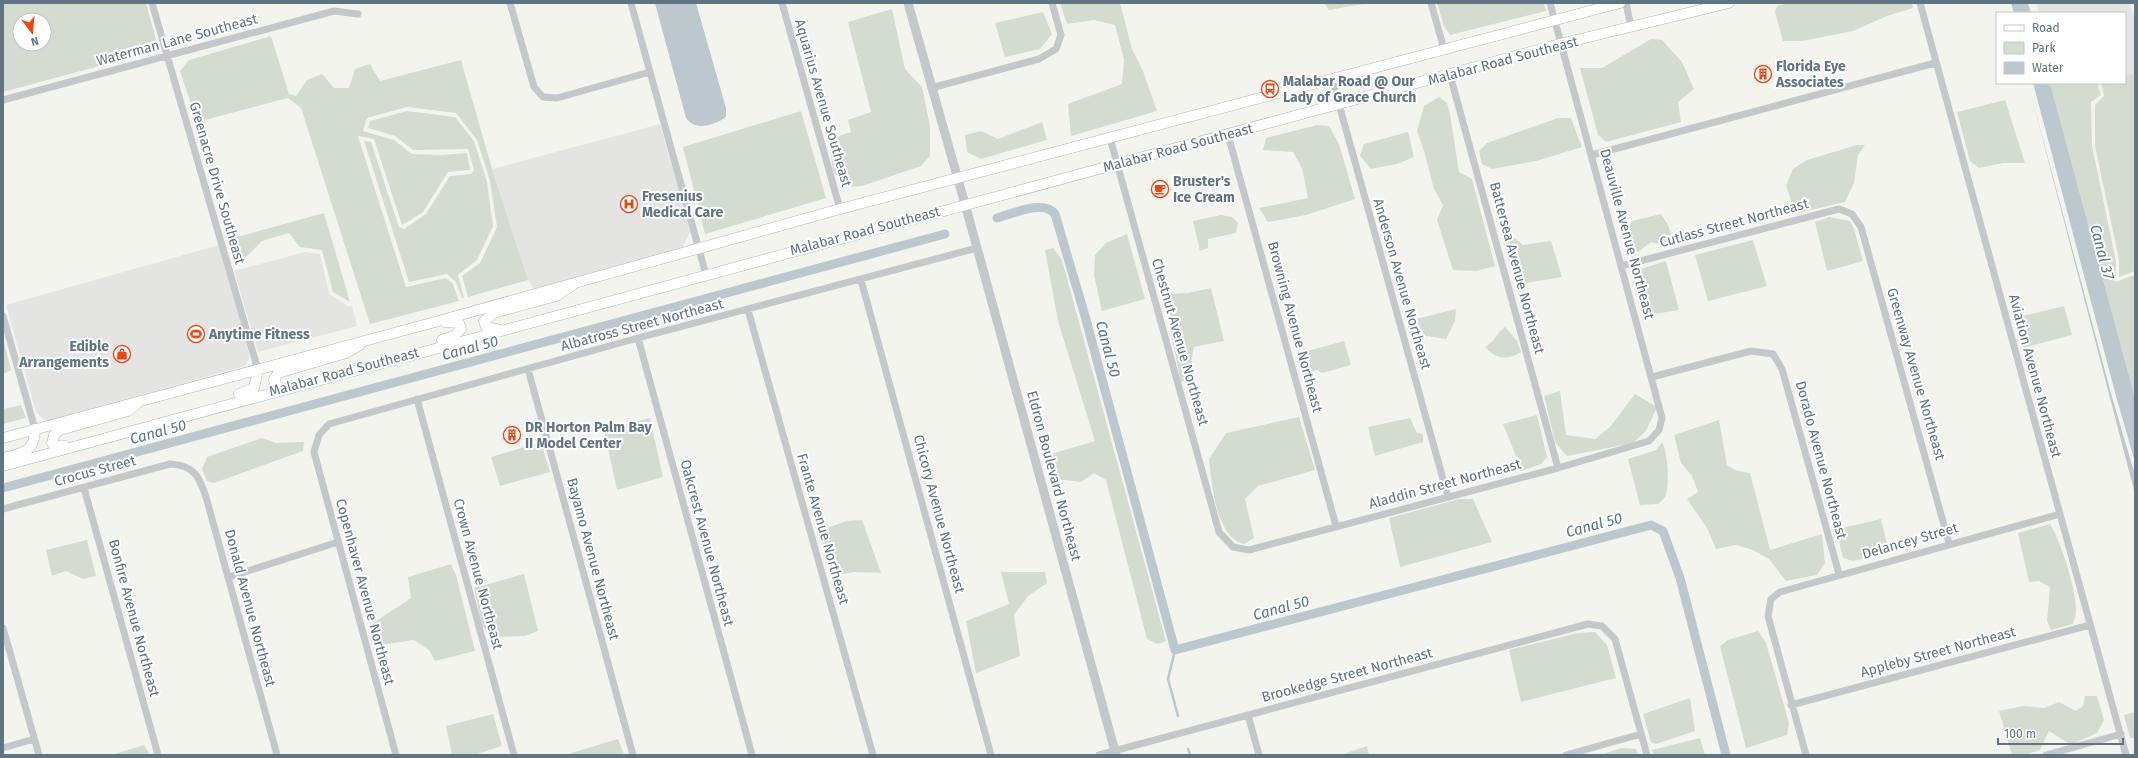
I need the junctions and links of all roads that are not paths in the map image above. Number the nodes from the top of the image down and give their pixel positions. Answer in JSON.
{"nodes":[{"id":1,"x":152,"y":3,"type":"edge"},
{"id":2,"x":510,"y":3,"type":"edge"},
{"id":3,"x":632,"y":3,"type":"edge"},
{"id":4,"x":782,"y":3,"type":"edge"},
{"id":5,"x":908,"y":3,"type":"edge"},
{"id":6,"x":1052,"y":3,"type":"edge"},
{"id":7,"x":1431,"y":3,"type":"edge"},
{"id":8,"x":1550,"y":3,"type":"edge"},
{"id":9,"x":1620,"y":3,"type":"edge"},
{"id":10,"x":1626,"y":3,"type":"edge"},
{"id":11,"x":1729,"y":3,"type":"edge"},
{"id":12,"x":1920,"y":3,"type":"edge"},
{"id":13,"x":358,"y":14,"type":"dead end"},
{"id":14,"x":1554,"y":20,"type":"junction"},
{"id":15,"x":1632,"y":27,"type":"junction"},
{"id":16,"x":1560,"y":44,"type":"junction"},
{"id":17,"x":1444,"y":49,"type":"junction"},
{"id":18,"x":167,"y":57,"type":"junction"},
{"id":19,"x":1935,"y":63,"type":"junction"},
{"id":20,"x":650,"y":72,"type":"junction"},
{"id":21,"x":1450,"y":75,"type":"junction"},
{"id":22,"x":1332,"y":79,"type":"junction"},
{"id":23,"x":931,"y":88,"type":"junction"},
{"id":24,"x":3,"y":100,"type":"edge"},
{"id":25,"x":1338,"y":105,"type":"junction"},
{"id":26,"x":1228,"y":135,"type":"junction"},
{"id":27,"x":1110,"y":138,"type":"junction"},
{"id":28,"x":1592,"y":155,"type":"junction"},
{"id":29,"x":1117,"y":165,"type":"junction"},
{"id":30,"x":958,"y":179,"type":"junction"},
{"id":31,"x":965,"y":204,"type":"junction"},
{"id":32,"x":840,"y":210,"type":"junction"},
{"id":33,"x":1852,"y":214,"type":"joint"},
{"id":34,"x":699,"y":248,"type":"junction"},
{"id":35,"x":977,"y":248,"type":"junction"},
{"id":36,"x":1621,"y":266,"type":"junction"},
{"id":37,"x":706,"y":275,"type":"junction"},
{"id":38,"x":861,"y":280,"type":"junction"},
{"id":39,"x":576,"y":282,"type":"junction"},
{"id":40,"x":748,"y":310,"type":"junction"},
{"id":41,"x":3,"y":316,"type":"edge"},
{"id":42,"x":435,"y":322,"type":"junction"},
{"id":43,"x":500,"y":330,"type":"junction"},
{"id":44,"x":638,"y":338,"type":"junction"},
{"id":45,"x":367,"y":339,"type":"junction"},
{"id":46,"x":373,"y":365,"type":"junction"},
{"id":47,"x":528,"y":369,"type":"junction"},
{"id":48,"x":258,"y":370,"type":"junction"},
{"id":49,"x":1652,"y":377,"type":"junction"},
{"id":50,"x":277,"y":386,"type":"junction"},
{"id":51,"x":289,"y":387,"type":"junction"},
{"id":52,"x":417,"y":399,"type":"junction"},
{"id":53,"x":141,"y":400,"type":"junction"},
{"id":54,"x":143,"y":427,"type":"junction"},
{"id":55,"x":35,"y":429,"type":"junction"},
{"id":56,"x":1659,"y":430,"type":"joint"},
{"id":57,"x":319,"y":435,"type":"joint"},
{"id":58,"x":3,"y":438,"type":"edge"},
{"id":59,"x":70,"y":446,"type":"junction"},
{"id":60,"x":3,"y":458,"type":"edge"},
{"id":61,"x":3,"y":466,"type":"edge"},
{"id":62,"x":1558,"y":468,"type":"junction"},
{"id":63,"x":192,"y":470,"type":"joint"},
{"id":64,"x":84,"y":488,"type":"junction"},
{"id":65,"x":1448,"y":497,"type":"junction"},
{"id":66,"x":3,"y":510,"type":"edge"},
{"id":67,"x":2060,"y":514,"type":"junction"},
{"id":68,"x":1336,"y":526,"type":"junction"},
{"id":69,"x":338,"y":542,"type":"junction"},
{"id":70,"x":1949,"y":544,"type":"junction"},
{"id":71,"x":1233,"y":547,"type":"joint"},
{"id":72,"x":1839,"y":574,"type":"junction"},
{"id":73,"x":229,"y":577,"type":"junction"},
{"id":74,"x":2090,"y":625,"type":"junction"},
{"id":75,"x":3,"y":629,"type":"edge"},
{"id":76,"x":1792,"y":705,"type":"junction"},
{"id":77,"x":1248,"y":715,"type":"junction"},
{"id":78,"x":1642,"y":734,"type":"junction"},
{"id":79,"x":2120,"y":734,"type":"junction"},
{"id":80,"x":34,"y":739,"type":"junction"},
{"id":81,"x":3,"y":748,"type":"edge"},
{"id":82,"x":1115,"y":753,"type":"edge"},
{"id":83,"x":39,"y":755,"type":"edge"},
{"id":84,"x":158,"y":755,"type":"edge"},
{"id":85,"x":277,"y":755,"type":"edge"},
{"id":86,"x":396,"y":755,"type":"edge"},
{"id":87,"x":514,"y":755,"type":"edge"},
{"id":88,"x":632,"y":755,"type":"edge"},
{"id":89,"x":752,"y":755,"type":"edge"},
{"id":90,"x":873,"y":755,"type":"edge"},
{"id":91,"x":991,"y":755,"type":"edge"},
{"id":92,"x":1099,"y":755,"type":"edge"},
{"id":93,"x":1259,"y":755,"type":"edge"},
{"id":94,"x":1566,"y":755,"type":"edge"},
{"id":95,"x":1647,"y":755,"type":"edge"},
{"id":96,"x":1806,"y":755,"type":"edge"},
{"id":97,"x":2046,"y":755,"type":"edge"},
{"id":98,"x":2126,"y":755,"type":"edge"}],
"edges":[{"from":1,"to":18,"type":"street","name":"Greenacre Drive Southeast"},
{"from":2,"to":20,"type":"street"},
{"from":3,"to":20,"type":"street"},
{"from":4,"to":32,"type":"street","name":"Aquarius Avenue Southeast"},
{"from":5,"to":23,"type":"street","name":"Eldron Boulevard Northeast"},
{"from":6,"to":23,"type":"street"},
{"from":7,"to":17,"type":"street"},
{"from":8,"to":14,"type":"street","name":"Deauville Avenue Northeast"},
{"from":9,"to":14,"type":"main road","name":"Malabar Road Southeast"},
{"from":10,"to":15,"type":"street"},
{"from":11,"to":15,"type":"main road","name":"Malabar Road Southeast"},
{"from":12,"to":19,"type":"street","name":"Aviation Avenue Northeast"},
{"from":13,"to":18,"type":"street","name":"Waterman Lane Southeast"},
{"from":14,"to":16,"type":"street","name":"Deauville Avenue Northeast"},
{"from":14,"to":17,"type":"main road","name":"Malabar Road Southeast"},
{"from":15,"to":16,"type":"main road","name":"Malabar Road Southeast"},
{"from":16,"to":21,"type":"main road","name":"Malabar Road Southeast"},
{"from":16,"to":28,"type":"street","name":"Deauville Avenue Northeast"},
{"from":17,"to":22,"type":"main road","name":"Malabar Road Southeast"},
{"from":18,"to":24,"type":"street","name":"Waterman Lane Southeast"},
{"from":18,"to":48,"type":"street","name":"Greenacre Drive Southeast"},
{"from":19,"to":28,"type":"street"},
{"from":19,"to":67,"type":"street","name":"Aviation Avenue Northeast"},
{"from":20,"to":34,"type":"street"},
{"from":21,"to":25,"type":"main road","name":"Malabar Road Southeast"},
{"from":21,"to":62,"type":"street","name":"Battersea Avenue Northeast"},
{"from":22,"to":25,"type":"street","name":"Anderson Avenue Northeast"},
{"from":22,"to":27,"type":"main road","name":"Malabar Road Southeast"},
{"from":23,"to":30,"type":"street","name":"Eldron Boulevard Northeast"},
{"from":25,"to":26,"type":"main road","name":"Malabar Road Southeast"},
{"from":25,"to":65,"type":"street","name":"Anderson Avenue Northeast"},
{"from":26,"to":29,"type":"main road","name":"Malabar Road Southeast"},
{"from":26,"to":68,"type":"street","name":"Browning Avenue Northeast"},
{"from":27,"to":29,"type":"street","name":"Chestnut Avenue Northeast"},
{"from":27,"to":30,"type":"main road","name":"Malabar Road Southeast"},
{"from":28,"to":36,"type":"street","name":"Deauville Avenue Northeast"},
{"from":29,"to":31,"type":"main road","name":"Malabar Road Southeast"},
{"from":29,"to":71,"type":"street","name":"Chestnut Avenue Northeast"},
{"from":30,"to":31,"type":"street","name":"Eldron Boulevard Northeast"},
{"from":30,"to":32,"type":"main road","name":"Malabar Road Southeast"},
{"from":31,"to":35,"type":"street","name":"Eldron Boulevard Northeast"},
{"from":31,"to":37,"type":"main road","name":"Malabar Road Southeast"},
{"from":32,"to":34,"type":"main road","name":"Malabar Road Southeast"},
{"from":33,"to":36,"type":"street","name":"Cutlass Street Northeast"},
{"from":33,"to":70,"type":"street","name":"Greenway Avenue Northeast"},
{"from":34,"to":37,"type":"street"},
{"from":34,"to":39,"type":"main road","name":"Malabar Road Southeast"},
{"from":35,"to":38,"type":"street","name":"Albatross Street Northeast"},
{"from":35,"to":82,"type":"street","name":"Eldron Boulevard Northeast"},
{"from":36,"to":49,"type":"street","name":"Deauville Avenue Northeast"},
{"from":37,"to":43,"type":"main road","name":"Malabar Road Southeast"},
{"from":38,"to":40,"type":"street","name":"Albatross Street Northeast"},
{"from":38,"to":91,"type":"street","name":"Chicory Avenue Northeast"},
{"from":39,"to":42,"type":"main road","name":"Malabar Road Southeast"},
{"from":39,"to":43,"type":"main road"},
{"from":40,"to":44,"type":"street","name":"Albatross Street Northeast"},
{"from":40,"to":90,"type":"street","name":"Frante Avenue Northeast"},
{"from":41,"to":55,"type":"street"},
{"from":42,"to":45,"type":"main road","name":"Malabar Road Southeast"},
{"from":42,"to":46,"type":"main road"},
{"from":43,"to":46,"type":"main road","name":"Malabar Road Southeast"},
{"from":44,"to":47,"type":"street","name":"Albatross Street Northeast"},
{"from":44,"to":89,"type":"street","name":"Oakcrest Avenue Northeast"},
{"from":45,"to":48,"type":"main road","name":"Malabar Road Southeast"},
{"from":45,"to":50,"type":"main road"},
{"from":46,"to":51,"type":"main road","name":"Malabar Road Southeast"},
{"from":47,"to":52,"type":"street","name":"Albatross Street Northeast"},
{"from":47,"to":88,"type":"street","name":"Bayamo Avenue Northeast"},
{"from":48,"to":50,"type":"main road"},
{"from":48,"to":53,"type":"main road","name":"Malabar Road Southeast"},
{"from":48,"to":54,"type":"main road"},
{"from":49,"to":56,"type":"street","name":"Deauville Avenue Northeast"},
{"from":49,"to":72,"type":"street","name":"Dorado Avenue Northeast"},
{"from":50,"to":51,"type":"main road"},
{"from":51,"to":54,"type":"main road","name":"Malabar Road Southeast"},
{"from":52,"to":57,"type":"street","name":"Albatross Street Northeast"},
{"from":52,"to":87,"type":"street","name":"Crown Avenue Northeast"},
{"from":53,"to":55,"type":"main road","name":"Malabar Road Southeast"},
{"from":53,"to":59,"type":"main road"},
{"from":54,"to":59,"type":"main road","name":"Malabar Road Southeast"},
{"from":55,"to":58,"type":"main road","name":"Malabar Road Southeast"},
{"from":55,"to":60,"type":"main road"},
{"from":56,"to":62,"type":"street","name":"Aladdin Street Northeast"},
{"from":57,"to":69,"type":"street","name":"Copenhaver Avenue Northeast"},
{"from":59,"to":61,"type":"main road","name":"Malabar Road Southeast"},
{"from":62,"to":65,"type":"street","name":"Aladdin Street Northeast"},
{"from":63,"to":64,"type":"street","name":"Crocus Street"},
{"from":63,"to":73,"type":"street","name":"Donald Avenue Northeast"},
{"from":64,"to":66,"type":"street","name":"Crocus Street"},
{"from":64,"to":84,"type":"street","name":"Bonfire Avenue Northeast"},
{"from":65,"to":68,"type":"street","name":"Aladdin Street Northeast"},
{"from":67,"to":70,"type":"street","name":"Delancey Street"},
{"from":67,"to":74,"type":"street","name":"Aviation Avenue Northeast"},
{"from":68,"to":71,"type":"street","name":"Aladdin Street Northeast"},
{"from":69,"to":73,"type":"street"},
{"from":69,"to":86,"type":"street","name":"Copenhaver Avenue Northeast"},
{"from":70,"to":72,"type":"street","name":"Delancey Street"},
{"from":72,"to":76,"type":"street","name":"Delancey Street"},
{"from":73,"to":85,"type":"street","name":"Donald Avenue Northeast"},
{"from":74,"to":76,"type":"street","name":"Appleby Street Northeast"},
{"from":74,"to":79,"type":"street","name":"Aviation Avenue Northeast"},
{"from":75,"to":80,"type":"street"},
{"from":76,"to":96,"type":"street"},
{"from":77,"to":78,"type":"street","name":"Brookedge Street Northeast"},
{"from":77,"to":82,"type":"street","name":"Brookedge Street Northeast"},
{"from":77,"to":93,"type":"street"},
{"from":78,"to":94,"type":"street"},
{"from":78,"to":95,"type":"street"},
{"from":79,"to":97,"type":"street"},
{"from":79,"to":98,"type":"street","name":"Aviation Avenue Northeast"},
{"from":80,"to":81,"type":"street"},
{"from":80,"to":83,"type":"street"},
{"from":82,"to":92,"type":"street","name":"Brookedge Street Northeast"}]}
